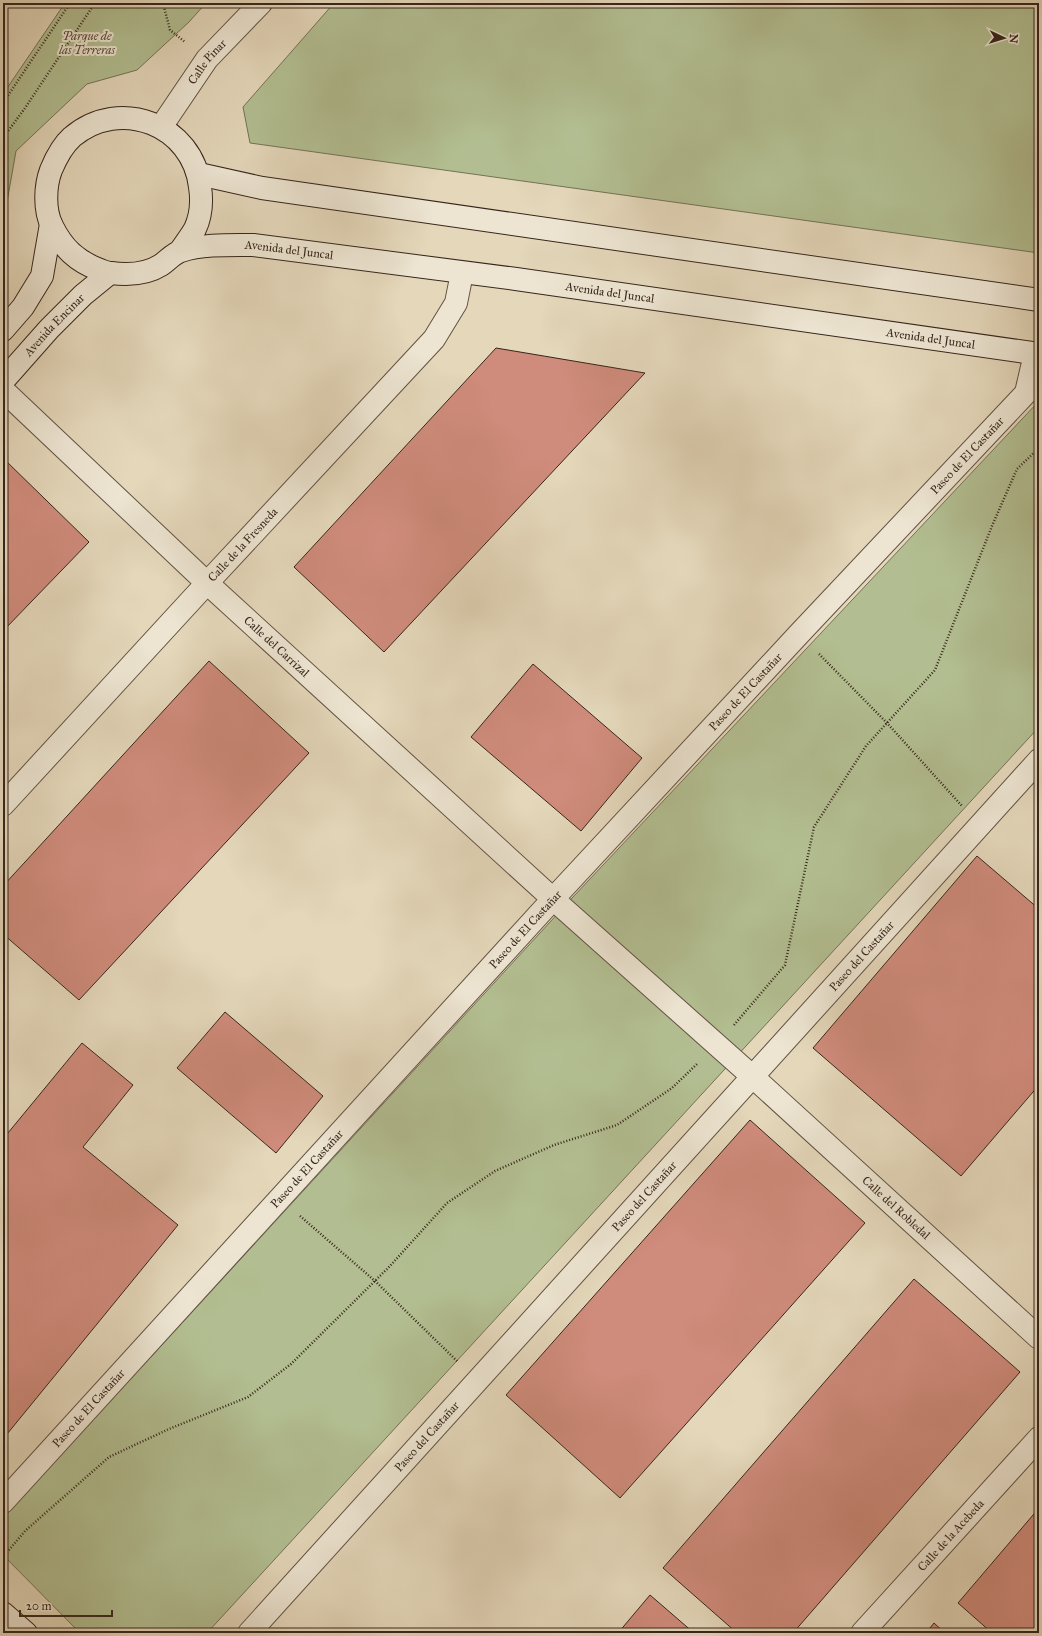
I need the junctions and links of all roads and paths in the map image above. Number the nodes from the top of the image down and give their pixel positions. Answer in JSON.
{"nodes":[{"id":1,"x":70,"y":3,"type":"edge"},
{"id":2,"x":95,"y":3,"type":"edge"},
{"id":3,"x":163,"y":3,"type":"edge"},
{"id":4,"x":261,"y":3,"type":"edge"},
{"id":5,"x":207,"y":59,"type":"junction"},
{"id":6,"x":3,"y":103,"type":"edge"},
{"id":7,"x":161,"y":127,"type":"junction"},
{"id":8,"x":3,"y":138,"type":"edge"},
{"id":9,"x":199,"y":174,"type":"junction"},
{"id":10,"x":51,"y":224,"type":"junction"},
{"id":11,"x":180,"y":251,"type":"junction"},
{"id":12,"x":110,"y":273,"type":"junction"},
{"id":13,"x":462,"y":273,"type":"junction"},
{"id":14,"x":1039,"y":300,"type":"edge"},
{"id":15,"x":3,"y":330,"type":"edge"},
{"id":16,"x":1037,"y":354,"type":"edge"},
{"id":17,"x":3,"y":381,"type":"edge"},
{"id":18,"x":3,"y":390,"type":"edge"},
{"id":19,"x":1039,"y":448,"type":"edge"},
{"id":20,"x":207,"y":583,"type":"junction"},
{"id":21,"x":799,"y":634,"type":"junction"},
{"id":22,"x":887,"y":723,"type":"junction"},
{"id":23,"x":1039,"y":760,"type":"edge"},
{"id":24,"x":3,"y":805,"type":"edge"},
{"id":25,"x":980,"y":825,"type":"junction"},
{"id":26,"x":553,"y":899,"type":"junction"},
{"id":27,"x":718,"y":1045,"type":"junction"},
{"id":28,"x":753,"y":1076,"type":"junction"},
{"id":29,"x":280,"y":1199,"type":"junction"},
{"id":30,"x":375,"y":1281,"type":"junction"},
{"id":31,"x":1039,"y":1338,"type":"edge"},
{"id":32,"x":477,"y":1381,"type":"junction"},
{"id":33,"x":1039,"y":1438,"type":"edge"},
{"id":34,"x":3,"y":1502,"type":"edge"},
{"id":35,"x":3,"y":1557,"type":"edge"},
{"id":36,"x":3,"y":1613,"type":"edge"},
{"id":37,"x":26,"y":1633,"type":"edge"},
{"id":38,"x":249,"y":1633,"type":"edge"},
{"id":39,"x":862,"y":1633,"type":"edge"}],
"edges":[{"from":1,"to":6,"type":"path"},
{"from":2,"to":8,"type":"path"},
{"from":3,"to":5,"type":"path"},
{"from":4,"to":5,"type":"street","name":"Calle Pinar"},
{"from":5,"to":7,"type":"street","name":"Calle Pinar"},
{"from":7,"to":9,"type":"street"},
{"from":7,"to":10,"type":"street"},
{"from":9,"to":11,"type":"street"},
{"from":9,"to":14,"type":"street"},
{"from":10,"to":12,"type":"street"},
{"from":10,"to":15,"type":"street"},
{"from":11,"to":12,"type":"street"},
{"from":11,"to":13,"type":"street","name":"Avenida del Juncal"},
{"from":12,"to":17,"type":"street","name":"Avenida Encinar"},
{"from":13,"to":16,"type":"street","name":"Avenida del Juncal"},
{"from":13,"to":20,"type":"street","name":"Calle de la Fresneda"},
{"from":16,"to":21,"type":"street","name":"Paseo de El Castañar"},
{"from":18,"to":20,"type":"street","name":"Calle del Carrizal"},
{"from":19,"to":22,"type":"path"},
{"from":20,"to":24,"type":"street","name":"Calle de la Fresneda"},
{"from":20,"to":26,"type":"street","name":"Calle del Carrizal"},
{"from":21,"to":22,"type":"path"},
{"from":21,"to":26,"type":"street","name":"Paseo de El Castañar"},
{"from":22,"to":25,"type":"path"},
{"from":22,"to":27,"type":"path"},
{"from":23,"to":25,"type":"street","name":"Paseo del Castañar"},
{"from":25,"to":28,"type":"street","name":"Paseo del Castañar"},
{"from":26,"to":27,"type":"street","name":"Calle del Carrizal"},
{"from":26,"to":29,"type":"street","name":"Paseo de El Castañar"},
{"from":27,"to":28,"type":"street","name":"Calle del Robledal"},
{"from":27,"to":30,"type":"path"},
{"from":28,"to":31,"type":"street","name":"Calle del Robledal"},
{"from":28,"to":32,"type":"street","name":"Paseo del Castañar"},
{"from":29,"to":30,"type":"path"},
{"from":29,"to":34,"type":"street","name":"Paseo de El Castañar"},
{"from":30,"to":32,"type":"path"},
{"from":30,"to":35,"type":"path"},
{"from":32,"to":38,"type":"street","name":"Paseo del Castañar"},
{"from":33,"to":39,"type":"street","name":"Calle de la Acebeda"},
{"from":36,"to":37,"type":"street"}]}
